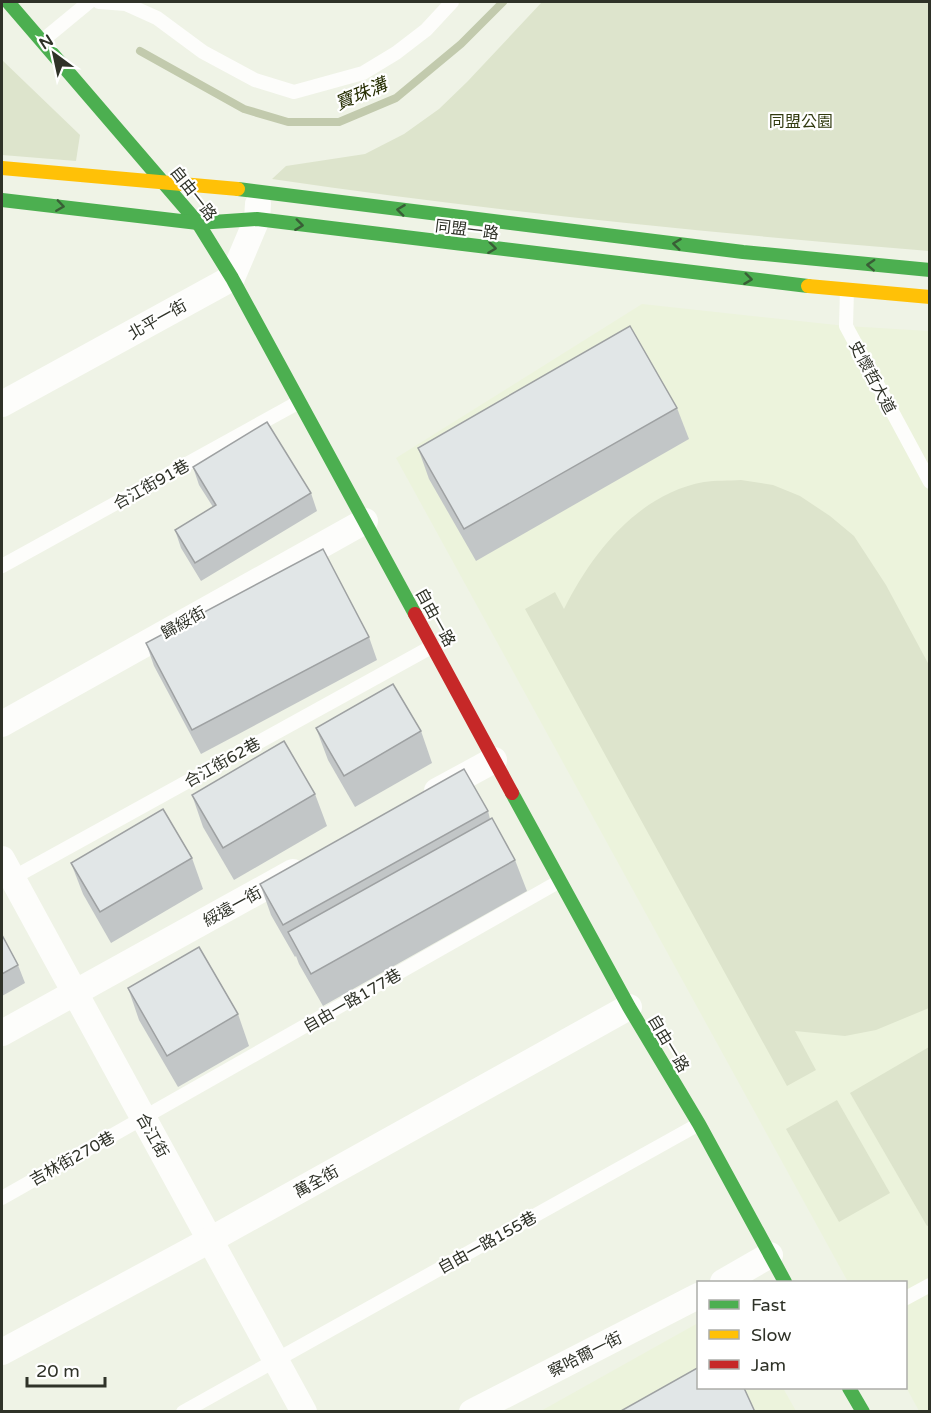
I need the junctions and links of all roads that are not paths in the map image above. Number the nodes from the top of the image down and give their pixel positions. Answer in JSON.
{"nodes":[{"id":1,"x":8,"y":2,"type":"edge"},
{"id":2,"x":89,"y":2,"type":"edge"},
{"id":3,"x":99,"y":2,"type":"edge"},
{"id":4,"x":452,"y":2,"type":"edge"},
{"id":5,"x":2,"y":18,"type":"edge"},
{"id":6,"x":43,"y":40,"type":"junction"},
{"id":7,"x":2,"y":168,"type":"edge"},
{"id":8,"x":165,"y":182,"type":"junction"},
{"id":9,"x":259,"y":192,"type":"junction"},
{"id":10,"x":2,"y":201,"type":"edge"},
{"id":11,"x":256,"y":219,"type":"junction"},
{"id":12,"x":198,"y":223,"type":"junction"},
{"id":13,"x":848,"y":264,"type":"junction"},
{"id":14,"x":930,"y":270,"type":"edge"},
{"id":15,"x":232,"y":278,"type":"junction"},
{"id":16,"x":847,"y":291,"type":"junction"},
{"id":17,"x":930,"y":297,"type":"edge"},
{"id":18,"x":300,"y":402,"type":"junction"},
{"id":19,"x":2,"y":404,"type":"edge"},
{"id":20,"x":930,"y":482,"type":"edge"},
{"id":21,"x":364,"y":521,"type":"junction"},
{"id":22,"x":2,"y":566,"type":"edge"},
{"id":23,"x":433,"y":646,"type":"junction"},
{"id":24,"x":2,"y":723,"type":"edge"},
{"id":25,"x":494,"y":760,"type":"junction"},
{"id":26,"x":412,"y":805,"type":"edge"},
{"id":27,"x":310,"y":862,"type":"edge"},
{"id":28,"x":5,"y":874,"type":"edge"},
{"id":29,"x":561,"y":881,"type":"junction"},
{"id":30,"x":75,"y":994,"type":"junction"},
{"id":31,"x":629,"y":1007,"type":"junction"},
{"id":32,"x":2,"y":1033,"type":"edge"},
{"id":33,"x":143,"y":1119,"type":"junction"},
{"id":34,"x":699,"y":1124,"type":"junction"},
{"id":35,"x":2,"y":1198,"type":"edge"},
{"id":36,"x":210,"y":1240,"type":"junction"},
{"id":37,"x":770,"y":1255,"type":"junction"},
{"id":38,"x":725,"y":1281,"type":"edge"},
{"id":39,"x":784,"y":1281,"type":"edge"},
{"id":40,"x":930,"y":1285,"type":"edge"},
{"id":41,"x":697,"y":1297,"type":"edge"},
{"id":42,"x":907,"y":1297,"type":"edge"},
{"id":43,"x":2,"y":1352,"type":"edge"},
{"id":44,"x":276,"y":1360,"type":"junction"},
{"id":45,"x":850,"y":1389,"type":"edge"},
{"id":46,"x":183,"y":1412,"type":"edge"},
{"id":47,"x":304,"y":1412,"type":"edge"},
{"id":48,"x":472,"y":1412,"type":"edge"},
{"id":49,"x":863,"y":1412,"type":"edge"}],
"edges":[{"from":1,"to":6,"type":"street","name":"自由一路"},
{"from":2,"to":6,"type":"lane"},
{"from":3,"to":4,"type":"lane"},
{"from":5,"to":6,"type":"lane"},
{"from":6,"to":8,"type":"street","name":"自由一路"},
{"from":7,"to":8,"type":"street","name":"同盟一路"},
{"from":8,"to":9,"type":"street","name":"同盟一路"},
{"from":8,"to":12,"type":"street","name":"自由一路"},
{"from":9,"to":11,"type":"street"},
{"from":13,"to":9,"type":"street","name":"同盟一路","one_way":true},
{"from":10,"to":12,"type":"street","name":"同盟一路","one_way":true},
{"from":11,"to":12,"type":"street","name":"同盟一路"},
{"from":11,"to":15,"type":"street"},
{"from":11,"to":16,"type":"street","name":"同盟一路","one_way":true},
{"from":12,"to":15,"type":"street","name":"自由一路"},
{"from":14,"to":13,"type":"street","name":"同盟一路","one_way":true},
{"from":13,"to":16,"type":"lane","name":"史懷哲大道"},
{"from":15,"to":18,"type":"street","name":"自由一路"},
{"from":15,"to":19,"type":"street","name":"北平一街"},
{"from":16,"to":17,"type":"street","name":"同盟一路"},
{"from":16,"to":20,"type":"lane","name":"史懷哲大道"},
{"from":18,"to":21,"type":"street","name":"自由一路"},
{"from":18,"to":22,"type":"lane","name":"合江街91巷"},
{"from":21,"to":23,"type":"street","name":"自由一路"},
{"from":21,"to":24,"type":"street","name":"歸綏街"},
{"from":23,"to":25,"type":"street","name":"自由一路"},
{"from":23,"to":28,"type":"lane","name":"合江街62巷"},
{"from":25,"to":26,"type":"street"},
{"from":25,"to":29,"type":"street","name":"自由一路"},
{"from":27,"to":30,"type":"street","name":"綏遠一街"},
{"from":28,"to":30,"type":"street","name":"合江街"},
{"from":29,"to":31,"type":"street","name":"自由一路"},
{"from":29,"to":33,"type":"lane","name":"自由一路177巷"},
{"from":30,"to":32,"type":"street","name":"綏遠一街"},
{"from":30,"to":33,"type":"street","name":"合江街"},
{"from":31,"to":34,"type":"street","name":"自由一路"},
{"from":31,"to":36,"type":"street","name":"萬全街"},
{"from":33,"to":35,"type":"lane","name":"吉林街270巷"},
{"from":33,"to":36,"type":"street","name":"合江街"},
{"from":34,"to":37,"type":"street","name":"自由一路"},
{"from":34,"to":44,"type":"lane","name":"自由一路155巷"},
{"from":36,"to":43,"type":"street","name":"萬全街"},
{"from":36,"to":44,"type":"street","name":"合江街"},
{"from":37,"to":38,"type":"street"},
{"from":37,"to":39,"type":"street","name":"自由一路"},
{"from":40,"to":42,"type":"lane"},
{"from":41,"to":48,"type":"street","name":"察哈爾一街"},
{"from":44,"to":46,"type":"lane","name":"自由一路155巷"},
{"from":44,"to":47,"type":"street","name":"合江街"},
{"from":45,"to":49,"type":"street"}]}
